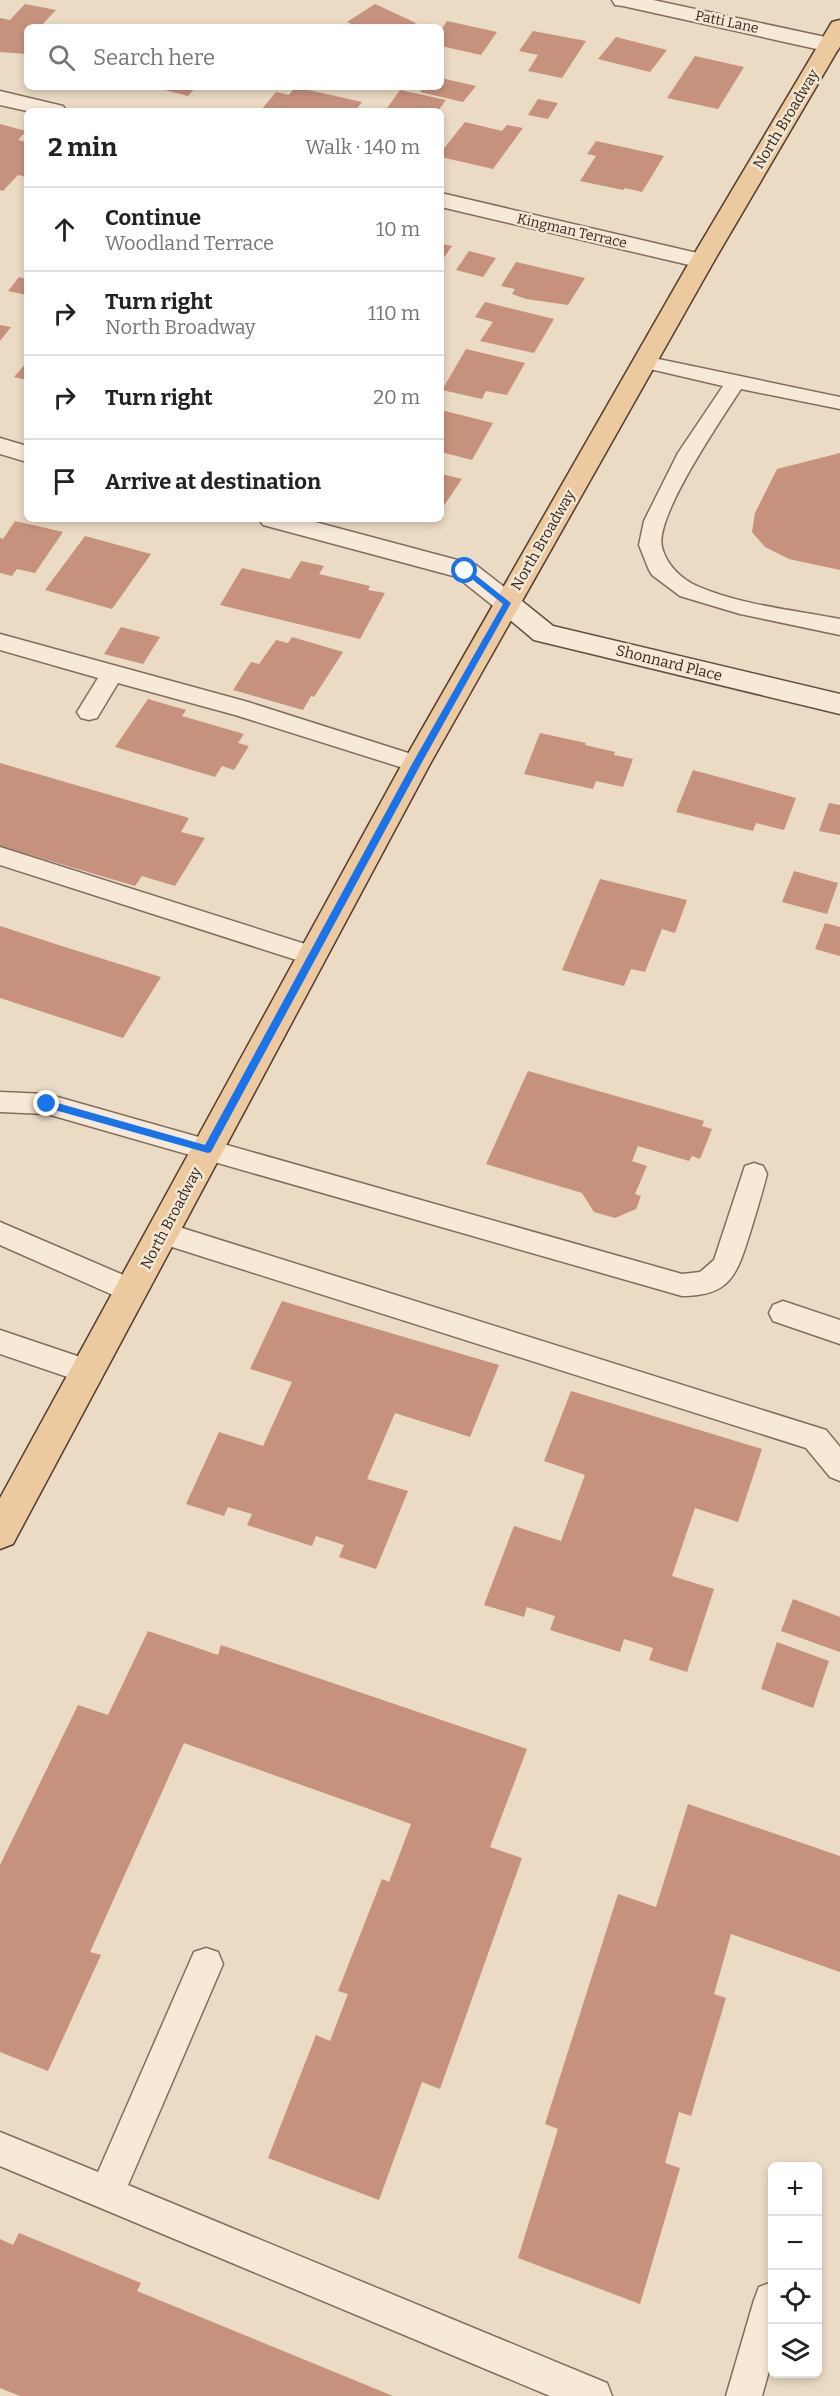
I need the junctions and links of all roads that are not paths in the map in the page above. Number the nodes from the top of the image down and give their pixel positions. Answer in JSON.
{"nodes":[{"id":1,"x":623,"y":0,"type":"edge"},
{"id":2,"x":835,"y":36,"type":"edge"},
{"id":3,"x":0,"y":98,"type":"edge"},
{"id":4,"x":42,"y":108,"type":"edge"},
{"id":5,"x":444,"y":201,"type":"edge"},
{"id":6,"x":702,"y":261,"type":"junction"},
{"id":7,"x":644,"y":362,"type":"junction"},
{"id":8,"x":736,"y":381,"type":"junction"},
{"id":9,"x":840,"y":403,"type":"edge"},
{"id":10,"x":0,"y":447,"type":"edge"},
{"id":11,"x":24,"y":453,"type":"edge"},
{"id":12,"x":283,"y":522,"type":"edge"},
{"id":13,"x":507,"y":603,"type":"junction"},
{"id":14,"x":840,"y":627,"type":"edge"},
{"id":15,"x":0,"y":642,"type":"edge"},
{"id":16,"x":112,"y":674,"type":"junction"},
{"id":17,"x":840,"y":704,"type":"edge"},
{"id":18,"x":89,"y":712,"type":"dead end"},
{"id":19,"x":416,"y":764,"type":"junction"},
{"id":20,"x":0,"y":856,"type":"edge"},
{"id":21,"x":312,"y":956,"type":"junction"},
{"id":22,"x":0,"y":1102,"type":"edge"},
{"id":23,"x":208,"y":1150,"type":"junction"},
{"id":24,"x":754,"y":1174,"type":"dead end"},
{"id":25,"x":0,"y":1233,"type":"edge"},
{"id":26,"x":163,"y":1233,"type":"junction"},
{"id":27,"x":132,"y":1291,"type":"junction"},
{"id":28,"x":783,"y":1313,"type":"dead end"},
{"id":29,"x":840,"y":1332,"type":"edge"},
{"id":30,"x":0,"y":1342,"type":"edge"},
{"id":31,"x":88,"y":1372,"type":"junction"},
{"id":32,"x":840,"y":1468,"type":"edge"},
{"id":33,"x":0,"y":1533,"type":"edge"},
{"id":34,"x":206,"y":1964,"type":"dead end"},
{"id":35,"x":0,"y":2149,"type":"edge"},
{"id":36,"x":106,"y":2193,"type":"junction"},
{"id":37,"x":768,"y":2314,"type":"edge"},
{"id":38,"x":594,"y":2396,"type":"edge"},
{"id":39,"x":744,"y":2396,"type":"edge"}],
"edges":[{"from":1,"to":2,"type":"street","name":"Patti Lane"},
{"from":2,"to":6,"type":"main road","name":"North Broadway"},
{"from":3,"to":4,"type":"street"},
{"from":5,"to":6,"type":"street","name":"Kingman Terrace"},
{"from":6,"to":7,"type":"main road","name":"North Broadway"},
{"from":7,"to":8,"type":"lane"},
{"from":7,"to":13,"type":"main road","name":"North Broadway"},
{"from":8,"to":9,"type":"lane"},
{"from":8,"to":14,"type":"lane"},
{"from":10,"to":11,"type":"street"},
{"from":12,"to":13,"type":"street","name":"Shonnard Place"},
{"from":13,"to":17,"type":"street","name":"Shonnard Place"},
{"from":13,"to":19,"type":"main road","name":"North Broadway"},
{"from":15,"to":16,"type":"lane"},
{"from":16,"to":18,"type":"lane"},
{"from":16,"to":19,"type":"lane"},
{"from":19,"to":21,"type":"main road","name":"North Broadway"},
{"from":20,"to":21,"type":"lane"},
{"from":21,"to":23,"type":"main road","name":"North Broadway"},
{"from":22,"to":23,"type":"lane"},
{"from":23,"to":24,"type":"lane"},
{"from":23,"to":26,"type":"main road","name":"North Broadway"},
{"from":25,"to":27,"type":"lane"},
{"from":26,"to":27,"type":"main road","name":"North Broadway"},
{"from":26,"to":32,"type":"lane"},
{"from":27,"to":31,"type":"main road","name":"North Broadway"},
{"from":28,"to":29,"type":"lane"},
{"from":30,"to":31,"type":"lane"},
{"from":31,"to":33,"type":"main road","name":"North Broadway"},
{"from":34,"to":36,"type":"lane"},
{"from":35,"to":36,"type":"lane"},
{"from":36,"to":38,"type":"lane"},
{"from":37,"to":39,"type":"lane"}]}
